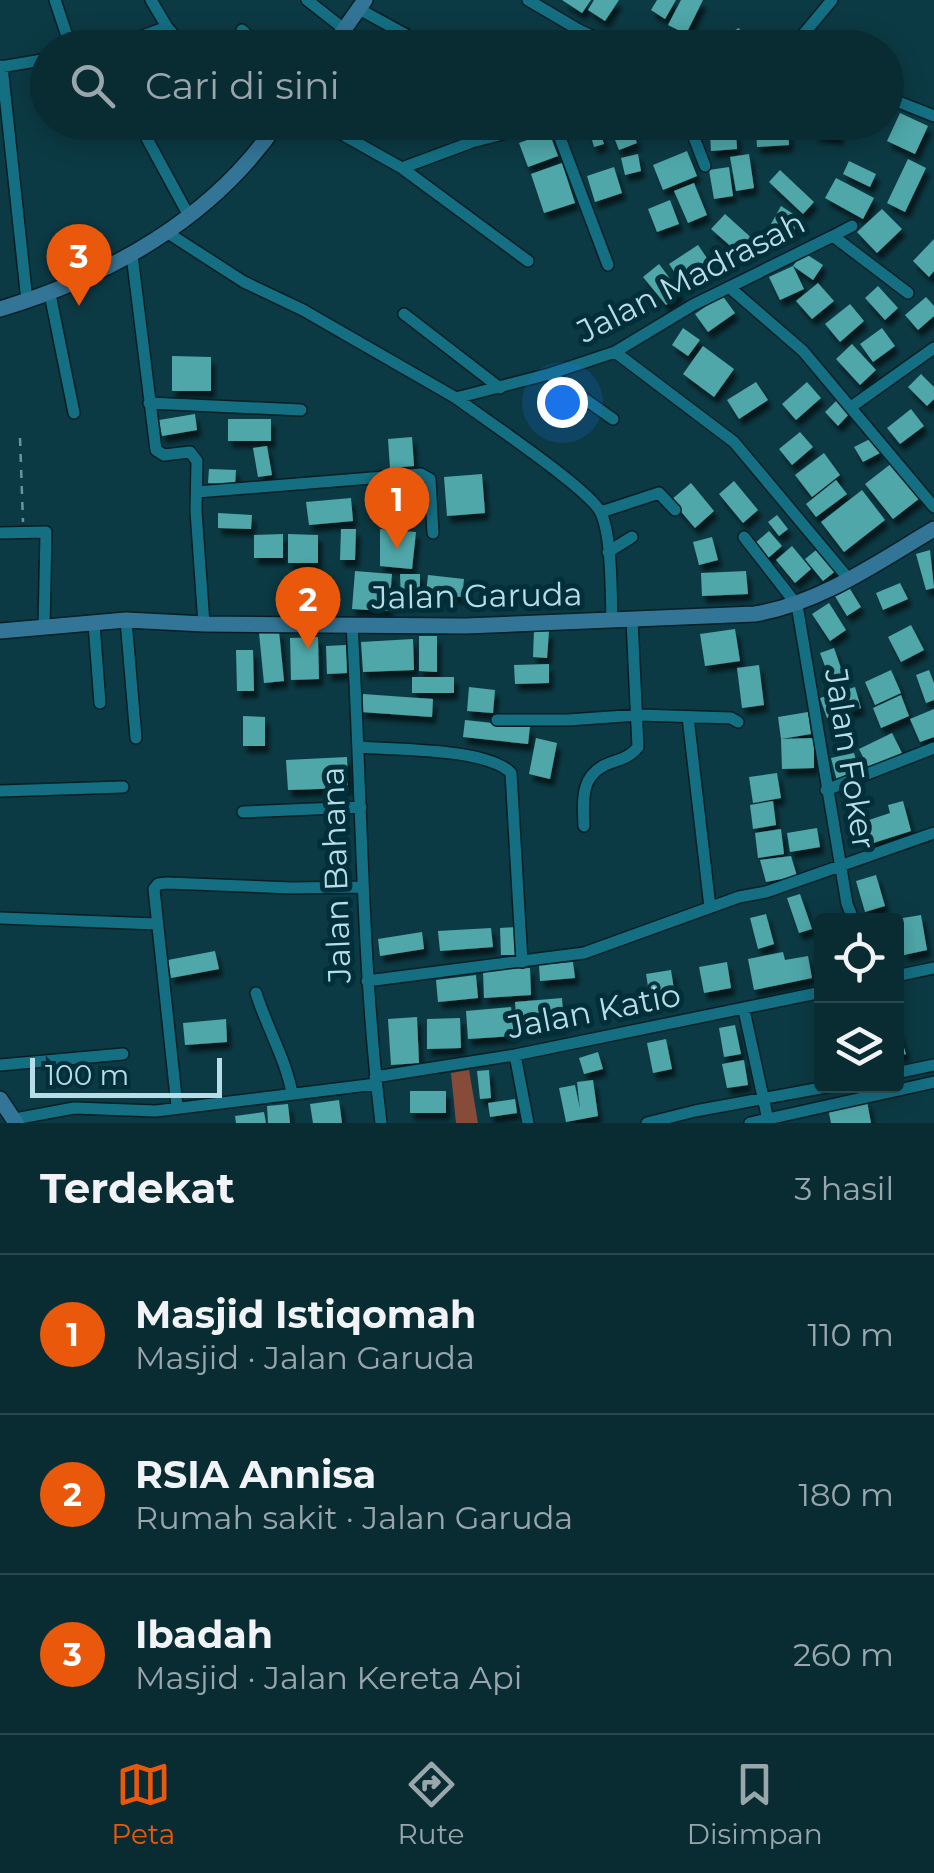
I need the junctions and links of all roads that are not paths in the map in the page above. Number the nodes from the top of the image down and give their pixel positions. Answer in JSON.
{"nodes":[{"id":1,"x":55,"y":0,"type":"edge"},
{"id":2,"x":151,"y":0,"type":"edge"},
{"id":3,"x":307,"y":0,"type":"edge"},
{"id":4,"x":528,"y":0,"type":"edge"},
{"id":5,"x":832,"y":0,"type":"edge"},
{"id":6,"x":362,"y":4,"type":"edge"},
{"id":7,"x":167,"y":27,"type":"junction"},
{"id":8,"x":344,"y":29,"type":"joint"},
{"id":9,"x":66,"y":30,"type":"edge"},
{"id":10,"x":159,"y":30,"type":"edge"},
{"id":11,"x":170,"y":30,"type":"edge"},
{"id":12,"x":402,"y":30,"type":"edge"},
{"id":13,"x":580,"y":30,"type":"edge"},
{"id":14,"x":807,"y":30,"type":"edge"},
{"id":15,"x":30,"y":62,"type":"edge"},
{"id":16,"x":1,"y":66,"type":"edge"},
{"id":17,"x":904,"y":104,"type":"edge"},
{"id":18,"x":934,"y":116,"type":"edge"},
{"id":19,"x":148,"y":140,"type":"edge"},
{"id":20,"x":266,"y":140,"type":"edge"},
{"id":21,"x":352,"y":140,"type":"edge"},
{"id":22,"x":480,"y":140,"type":"edge"},
{"id":23,"x":558,"y":140,"type":"edge"},
{"id":24,"x":695,"y":140,"type":"edge"},
{"id":25,"x":705,"y":166,"type":"dead end"},
{"id":26,"x":402,"y":168,"type":"junction"},
{"id":27,"x":189,"y":216,"type":"junction"},
{"id":28,"x":852,"y":226,"type":"dead end"},
{"id":29,"x":168,"y":233,"type":"junction"},
{"id":30,"x":834,"y":236,"type":"junction"},
{"id":31,"x":132,"y":254,"type":"junction"},
{"id":32,"x":528,"y":261,"type":"dead end"},
{"id":33,"x":608,"y":265,"type":"dead end"},
{"id":34,"x":729,"y":288,"type":"junction"},
{"id":35,"x":908,"y":292,"type":"dead end"},
{"id":36,"x":50,"y":294,"type":"junction"},
{"id":37,"x":28,"y":301,"type":"junction"},
{"id":38,"x":0,"y":310,"type":"edge"},
{"id":39,"x":404,"y":314,"type":"dead end"},
{"id":40,"x":934,"y":348,"type":"edge"},
{"id":41,"x":615,"y":352,"type":"junction"},
{"id":42,"x":550,"y":374,"type":"junction"},
{"id":43,"x":500,"y":388,"type":"junction"},
{"id":44,"x":456,"y":398,"type":"junction"},
{"id":45,"x":149,"y":403,"type":"junction"},
{"id":46,"x":851,"y":407,"type":"junction"},
{"id":47,"x":302,"y":410,"type":"dead end"},
{"id":48,"x":74,"y":413,"type":"dead end"},
{"id":49,"x":613,"y":419,"type":"dead end"},
{"id":50,"x":196,"y":492,"type":"junction"},
{"id":51,"x":934,"y":508,"type":"edge"},
{"id":52,"x":676,"y":510,"type":"dead end"},
{"id":53,"x":601,"y":512,"type":"junction"},
{"id":54,"x":934,"y":529,"type":"edge"},
{"id":55,"x":0,"y":532,"type":"edge"},
{"id":56,"x":433,"y":533,"type":"dead end"},
{"id":57,"x":632,"y":537,"type":"dead end"},
{"id":58,"x":744,"y":537,"type":"dead end"},
{"id":59,"x":608,"y":552,"type":"junction"},
{"id":60,"x":848,"y":578,"type":"junction"},
{"id":61,"x":797,"y":604,"type":"junction"},
{"id":62,"x":126,"y":620,"type":"junction"},
{"id":63,"x":632,"y":620,"type":"junction"},
{"id":64,"x":612,"y":621,"type":"junction"},
{"id":65,"x":94,"y":624,"type":"junction"},
{"id":66,"x":204,"y":624,"type":"junction"},
{"id":67,"x":352,"y":624,"type":"junction"},
{"id":68,"x":44,"y":627,"type":"junction"},
{"id":69,"x":0,"y":631,"type":"edge"},
{"id":70,"x":100,"y":704,"type":"dead end"},
{"id":71,"x":639,"y":715,"type":"junction"},
{"id":72,"x":688,"y":717,"type":"junction"},
{"id":73,"x":496,"y":720,"type":"dead end"},
{"id":74,"x":738,"y":722,"type":"dead end"},
{"id":75,"x":136,"y":738,"type":"dead end"},
{"id":76,"x":360,"y":746,"type":"junction"},
{"id":77,"x":934,"y":748,"type":"edge"},
{"id":78,"x":123,"y":787,"type":"dead end"},
{"id":79,"x":826,"y":790,"type":"junction"},
{"id":80,"x":0,"y":792,"type":"edge"},
{"id":81,"x":361,"y":807,"type":"junction"},
{"id":82,"x":244,"y":812,"type":"dead end"},
{"id":83,"x":584,"y":826,"type":"dead end"},
{"id":84,"x":934,"y":833,"type":"edge"},
{"id":85,"x":840,"y":866,"type":"junction"},
{"id":86,"x":362,"y":887,"type":"junction"},
{"id":87,"x":710,"y":907,"type":"junction"},
{"id":88,"x":850,"y":913,"type":"edge"},
{"id":89,"x":0,"y":918,"type":"edge"},
{"id":90,"x":156,"y":924,"type":"junction"},
{"id":91,"x":522,"y":962,"type":"junction"},
{"id":92,"x":934,"y":968,"type":"edge"},
{"id":93,"x":904,"y":974,"type":"edge"},
{"id":94,"x":367,"y":981,"type":"junction"},
{"id":95,"x":256,"y":994,"type":"dead end"},
{"id":96,"x":814,"y":994,"type":"edge"},
{"id":97,"x":744,"y":1010,"type":"junction"},
{"id":98,"x":123,"y":1054,"type":"dead end"},
{"id":99,"x":515,"y":1055,"type":"junction"},
{"id":100,"x":0,"y":1064,"type":"edge"},
{"id":101,"x":934,"y":1065,"type":"edge"},
{"id":102,"x":904,"y":1071,"type":"edge"},
{"id":103,"x":904,"y":1077,"type":"edge"},
{"id":104,"x":376,"y":1080,"type":"junction"},
{"id":105,"x":934,"y":1082,"type":"edge"},
{"id":106,"x":910,"y":1088,"type":"junction"},
{"id":107,"x":814,"y":1089,"type":"edge"},
{"id":108,"x":292,"y":1094,"type":"junction"},
{"id":109,"x":0,"y":1098,"type":"edge"},
{"id":110,"x":762,"y":1099,"type":"junction"},
{"id":111,"x":177,"y":1106,"type":"junction"},
{"id":112,"x":768,"y":1120,"type":"junction"},
{"id":113,"x":15,"y":1121,"type":"edge"},
{"id":114,"x":381,"y":1123,"type":"edge"},
{"id":115,"x":528,"y":1123,"type":"edge"},
{"id":116,"x":648,"y":1123,"type":"edge"},
{"id":117,"x":750,"y":1123,"type":"edge"}],
"edges":[{"from":1,"to":9,"type":"street"},
{"from":2,"to":7,"type":"street"},
{"from":3,"to":8,"type":"street"},
{"from":4,"to":13,"type":"street"},
{"from":5,"to":14,"type":"street"},
{"from":6,"to":8,"type":"street"},
{"from":6,"to":12,"type":"street"},
{"from":7,"to":10,"type":"street"},
{"from":7,"to":11,"type":"street"},
{"from":15,"to":16,"type":"street"},
{"from":16,"to":37,"type":"street"},
{"from":17,"to":18,"type":"street"},
{"from":19,"to":27,"type":"street"},
{"from":20,"to":27,"type":"street"},
{"from":21,"to":26,"type":"street"},
{"from":22,"to":26,"type":"street"},
{"from":23,"to":33,"type":"street"},
{"from":24,"to":25,"type":"street"},
{"from":26,"to":32,"type":"street"},
{"from":27,"to":29,"type":"street"},
{"from":28,"to":30,"type":"street"},
{"from":29,"to":31,"type":"street"},
{"from":29,"to":44,"type":"street"},
{"from":30,"to":34,"type":"street","name":"Jalan Madrasah"},
{"from":30,"to":35,"type":"street","name":"Jalan Madrasah"},
{"from":31,"to":36,"type":"street"},
{"from":31,"to":45,"type":"street"},
{"from":34,"to":41,"type":"street","name":"Jalan Madrasah"},
{"from":34,"to":46,"type":"street"},
{"from":36,"to":37,"type":"street"},
{"from":36,"to":48,"type":"street"},
{"from":37,"to":38,"type":"street"},
{"from":39,"to":43,"type":"street"},
{"from":40,"to":46,"type":"street"},
{"from":41,"to":42,"type":"street","name":"Jalan Madrasah"},
{"from":41,"to":60,"type":"street"},
{"from":42,"to":43,"type":"street","name":"Jalan Madrasah"},
{"from":42,"to":49,"type":"street"},
{"from":43,"to":44,"type":"street","name":"Jalan Madrasah"},
{"from":44,"to":53,"type":"street"},
{"from":45,"to":47,"type":"street"},
{"from":45,"to":50,"type":"street"},
{"from":46,"to":51,"type":"street"},
{"from":50,"to":56,"type":"street"},
{"from":50,"to":66,"type":"street"},
{"from":52,"to":53,"type":"street"},
{"from":53,"to":59,"type":"street"},
{"from":54,"to":60,"type":"street","name":"Jalan Garuda"},
{"from":55,"to":68,"type":"street"},
{"from":57,"to":59,"type":"street"},
{"from":58,"to":61,"type":"street"},
{"from":59,"to":64,"type":"street"},
{"from":60,"to":61,"type":"street","name":"Jalan Garuda"},
{"from":61,"to":63,"type":"street","name":"Jalan Garuda"},
{"from":61,"to":79,"type":"street","name":"Jalan Foker"},
{"from":62,"to":65,"type":"street","name":"Jalan Garuda"},
{"from":62,"to":66,"type":"street","name":"Jalan Garuda"},
{"from":62,"to":75,"type":"street"},
{"from":63,"to":64,"type":"street","name":"Jalan Garuda"},
{"from":63,"to":71,"type":"street"},
{"from":64,"to":67,"type":"street","name":"Jalan Garuda"},
{"from":65,"to":68,"type":"street","name":"Jalan Garuda"},
{"from":65,"to":70,"type":"street"},
{"from":66,"to":67,"type":"street","name":"Jalan Garuda"},
{"from":67,"to":76,"type":"street","name":"Jalan Bahana"},
{"from":68,"to":69,"type":"street","name":"Jalan Garuda"},
{"from":71,"to":72,"type":"street"},
{"from":71,"to":73,"type":"street"},
{"from":71,"to":83,"type":"street"},
{"from":72,"to":74,"type":"street"},
{"from":72,"to":87,"type":"street"},
{"from":76,"to":81,"type":"street","name":"Jalan Bahana"},
{"from":76,"to":91,"type":"street"},
{"from":77,"to":79,"type":"street"},
{"from":78,"to":80,"type":"street"},
{"from":79,"to":85,"type":"street","name":"Jalan Foker"},
{"from":81,"to":82,"type":"street"},
{"from":81,"to":86,"type":"street","name":"Jalan Bahana"},
{"from":84,"to":85,"type":"street"},
{"from":85,"to":87,"type":"street"},
{"from":85,"to":88,"type":"street","name":"Jalan Foker"},
{"from":86,"to":90,"type":"street"},
{"from":86,"to":94,"type":"street","name":"Jalan Bahana"},
{"from":87,"to":91,"type":"street"},
{"from":89,"to":90,"type":"street"},
{"from":90,"to":111,"type":"street"},
{"from":91,"to":94,"type":"street"},
{"from":92,"to":93,"type":"street"},
{"from":94,"to":104,"type":"street","name":"Jalan Bahana"},
{"from":95,"to":108,"type":"street"},
{"from":96,"to":97,"type":"street","name":"Jalan Katio"},
{"from":97,"to":99,"type":"street","name":"Jalan Katio"},
{"from":97,"to":110,"type":"street"},
{"from":98,"to":100,"type":"street"},
{"from":99,"to":104,"type":"street","name":"Jalan Katio"},
{"from":99,"to":115,"type":"street"},
{"from":101,"to":102,"type":"street"},
{"from":103,"to":106,"type":"street"},
{"from":104,"to":108,"type":"street","name":"Jalan Katio"},
{"from":104,"to":114,"type":"street","name":"Jalan Bahana"},
{"from":105,"to":106,"type":"street"},
{"from":106,"to":112,"type":"street"},
{"from":107,"to":110,"type":"street"},
{"from":108,"to":111,"type":"street","name":"Jalan Katio"},
{"from":109,"to":113,"type":"street"},
{"from":110,"to":112,"type":"street"},
{"from":110,"to":116,"type":"street"},
{"from":111,"to":113,"type":"street","name":"Jalan Katio"},
{"from":112,"to":117,"type":"street"}]}
